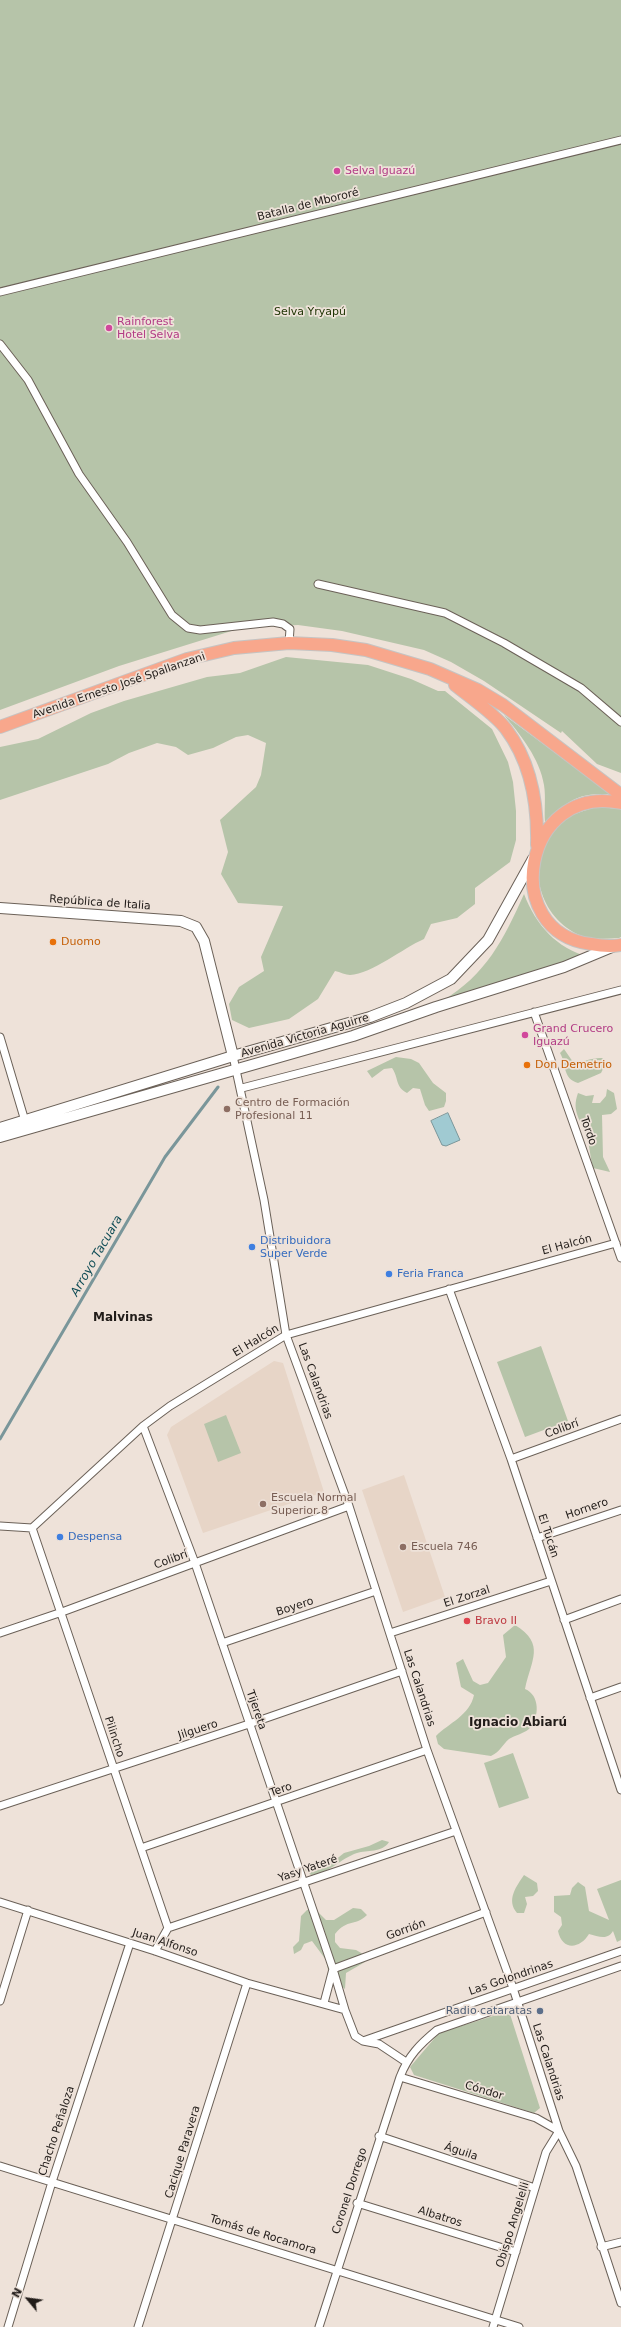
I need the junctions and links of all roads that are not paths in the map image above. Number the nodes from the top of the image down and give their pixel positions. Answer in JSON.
{"nodes":[{"id":1,"x":621,"y":140,"type":"edge"},
{"id":2,"x":0,"y":292,"type":"edge"},
{"id":3,"x":0,"y":344,"type":"edge"},
{"id":4,"x":318,"y":584,"type":"dead end"},
{"id":5,"x":289,"y":644,"type":"junction"},
{"id":6,"x":448,"y":679,"type":"junction"},
{"id":7,"x":621,"y":722,"type":"edge"},
{"id":8,"x":0,"y":727,"type":"edge"},
{"id":9,"x":619,"y":797,"type":"edge"},
{"id":10,"x":535,"y":854,"type":"junction"},
{"id":11,"x":0,"y":908,"type":"edge"},
{"id":12,"x":617,"y":946,"type":"edge"},
{"id":13,"x":621,"y":990,"type":"edge"},
{"id":14,"x":534,"y":1012,"type":"junction"},
{"id":15,"x":0,"y":1037,"type":"edge"},
{"id":16,"x":233,"y":1056,"type":"junction"},
{"id":17,"x":237,"y":1069,"type":"junction"},
{"id":18,"x":242,"y":1088,"type":"junction"},
{"id":19,"x":25,"y":1121,"type":"junction"},
{"id":20,"x":0,"y":1128,"type":"edge"},
{"id":21,"x":0,"y":1138,"type":"edge"},
{"id":22,"x":616,"y":1244,"type":"junction"},
{"id":23,"x":621,"y":1258,"type":"edge"},
{"id":24,"x":449,"y":1289,"type":"junction"},
{"id":25,"x":286,"y":1335,"type":"junction"},
{"id":26,"x":621,"y":1419,"type":"edge"},
{"id":27,"x":143,"y":1426,"type":"junction"},
{"id":28,"x":511,"y":1459,"type":"junction"},
{"id":29,"x":349,"y":1506,"type":"junction"},
{"id":30,"x":621,"y":1510,"type":"edge"},
{"id":31,"x":0,"y":1526,"type":"edge"},
{"id":32,"x":32,"y":1528,"type":"junction"},
{"id":33,"x":537,"y":1538,"type":"junction"},
{"id":34,"x":195,"y":1563,"type":"junction"},
{"id":35,"x":551,"y":1581,"type":"junction"},
{"id":36,"x":376,"y":1591,"type":"junction"},
{"id":37,"x":621,"y":1599,"type":"edge"},
{"id":38,"x":62,"y":1612,"type":"junction"},
{"id":39,"x":564,"y":1620,"type":"junction"},
{"id":40,"x":0,"y":1633,"type":"edge"},
{"id":41,"x":390,"y":1633,"type":"junction"},
{"id":42,"x":222,"y":1643,"type":"junction"},
{"id":43,"x":402,"y":1671,"type":"junction"},
{"id":44,"x":621,"y":1687,"type":"edge"},
{"id":45,"x":590,"y":1698,"type":"junction"},
{"id":46,"x":249,"y":1724,"type":"junction"},
{"id":47,"x":427,"y":1750,"type":"junction"},
{"id":48,"x":113,"y":1770,"type":"junction"},
{"id":49,"x":619,"y":1776,"type":"edge"},
{"id":50,"x":621,"y":1790,"type":"edge"},
{"id":51,"x":276,"y":1803,"type":"junction"},
{"id":52,"x":0,"y":1806,"type":"edge"},
{"id":53,"x":456,"y":1831,"type":"junction"},
{"id":54,"x":141,"y":1848,"type":"junction"},
{"id":55,"x":303,"y":1882,"type":"junction"},
{"id":56,"x":0,"y":1902,"type":"edge"},
{"id":57,"x":28,"y":1910,"type":"junction"},
{"id":58,"x":486,"y":1912,"type":"junction"},
{"id":59,"x":168,"y":1928,"type":"junction"},
{"id":60,"x":130,"y":1943,"type":"junction"},
{"id":61,"x":155,"y":1951,"type":"junction"},
{"id":62,"x":621,"y":1951,"type":"edge"},
{"id":63,"x":621,"y":1966,"type":"edge"},
{"id":64,"x":333,"y":1969,"type":"junction"},
{"id":65,"x":247,"y":1982,"type":"junction"},
{"id":66,"x":513,"y":1988,"type":"junction"},
{"id":67,"x":0,"y":2001,"type":"edge"},
{"id":68,"x":517,"y":2002,"type":"junction"},
{"id":69,"x":324,"y":2003,"type":"junction"},
{"id":70,"x":345,"y":2010,"type":"junction"},
{"id":71,"x":362,"y":2041,"type":"junction"},
{"id":72,"x":406,"y":2062,"type":"junction"},
{"id":73,"x":400,"y":2077,"type":"junction"},
{"id":74,"x":559,"y":2131,"type":"junction"},
{"id":75,"x":379,"y":2136,"type":"junction"},
{"id":76,"x":0,"y":2166,"type":"edge"},
{"id":77,"x":52,"y":2182,"type":"junction"},
{"id":78,"x":535,"y":2188,"type":"junction"},
{"id":79,"x":357,"y":2203,"type":"junction"},
{"id":80,"x":174,"y":2218,"type":"junction"},
{"id":81,"x":621,"y":2242,"type":"edge"},
{"id":82,"x":601,"y":2246,"type":"junction"},
{"id":83,"x":516,"y":2252,"type":"junction"},
{"id":84,"x":336,"y":2269,"type":"junction"},
{"id":85,"x":621,"y":2303,"type":"edge"},
{"id":86,"x":495,"y":2319,"type":"junction"},
{"id":87,"x":8,"y":2327,"type":"edge"},
{"id":88,"x":138,"y":2327,"type":"edge"},
{"id":89,"x":319,"y":2327,"type":"edge"},
{"id":90,"x":493,"y":2327,"type":"edge"},
{"id":91,"x":519,"y":2327,"type":"edge"}],
"edges":[{"from":1,"to":2,"type":"street","name":"Batalla de Mbororé"},
{"from":3,"to":5,"type":"street"},
{"from":4,"to":7,"type":"street"},
{"from":5,"to":6,"type":"highway","name":"Avenida Ernesto José Spallanzani"},
{"from":5,"to":8,"type":"highway","name":"Avenida Ernesto José Spallanzani"},
{"from":6,"to":9,"type":"highway","name":"Avenida Ernesto José Spallanzani"},
{"from":6,"to":10,"type":"highway","name":"Avenida Ernesto José Spallanzani"},
{"from":9,"to":10,"type":"highway"},
{"from":10,"to":12,"type":"highway","name":"Avenida Ernesto José Spallanzani"},
{"from":10,"to":16,"type":"main road","name":"Avenida Victoria Aguirre"},
{"from":11,"to":16,"type":"main road","name":"República de Italia"},
{"from":12,"to":17,"type":"main road","name":"Avenida Victoria Aguirre"},
{"from":13,"to":14,"type":"street"},
{"from":14,"to":18,"type":"street"},
{"from":14,"to":22,"type":"street","name":"Tordo"},
{"from":15,"to":19,"type":"street"},
{"from":16,"to":17,"type":"street","name":"Las Calandrias"},
{"from":16,"to":19,"type":"main road","name":"Avenida Victoria Aguirre"},
{"from":17,"to":18,"type":"street","name":"Las Calandrias"},
{"from":17,"to":21,"type":"main road","name":"Avenida Victoria Aguirre"},
{"from":18,"to":25,"type":"street","name":"Las Calandrias"},
{"from":19,"to":20,"type":"main road","name":"Avenida Victoria Aguirre"},
{"from":22,"to":23,"type":"street","name":"Tordo"},
{"from":22,"to":24,"type":"street","name":"El Halcón"},
{"from":24,"to":25,"type":"street","name":"El Halcón"},
{"from":24,"to":28,"type":"street","name":"El Tucán"},
{"from":25,"to":27,"type":"street","name":"El Halcón"},
{"from":25,"to":29,"type":"street","name":"Las Calandrias"},
{"from":26,"to":28,"type":"street","name":"Colibrí"},
{"from":27,"to":32,"type":"street","name":"El Halcón"},
{"from":27,"to":34,"type":"street","name":"Tijereta"},
{"from":28,"to":33,"type":"street","name":"El Tucán"},
{"from":29,"to":34,"type":"street","name":"Colibrí"},
{"from":29,"to":36,"type":"street","name":"Las Calandrias"},
{"from":30,"to":33,"type":"street","name":"Hornero"},
{"from":31,"to":32,"type":"street"},
{"from":32,"to":38,"type":"street","name":"Pilincho"},
{"from":33,"to":35,"type":"street","name":"El Tucán"},
{"from":34,"to":38,"type":"street","name":"Colibrí"},
{"from":34,"to":42,"type":"street","name":"Tijereta"},
{"from":35,"to":39,"type":"street","name":"El Tucán"},
{"from":35,"to":41,"type":"street","name":"El Zorzal"},
{"from":36,"to":41,"type":"street","name":"Las Calandrias"},
{"from":36,"to":42,"type":"street","name":"Boyero"},
{"from":37,"to":39,"type":"street"},
{"from":38,"to":40,"type":"street","name":"Colibrí"},
{"from":38,"to":48,"type":"street","name":"Pilincho"},
{"from":39,"to":45,"type":"street","name":"El Tucán"},
{"from":41,"to":43,"type":"street","name":"Las Calandrias"},
{"from":42,"to":46,"type":"street","name":"Tijereta"},
{"from":43,"to":46,"type":"street","name":"Jilguero"},
{"from":43,"to":47,"type":"street","name":"Las Calandrias"},
{"from":44,"to":45,"type":"street"},
{"from":45,"to":49,"type":"street","name":"El Tucán"},
{"from":46,"to":48,"type":"street","name":"Jilguero"},
{"from":46,"to":51,"type":"street","name":"Tijereta"},
{"from":47,"to":51,"type":"street","name":"Tero"},
{"from":47,"to":53,"type":"street","name":"Las Calandrias"},
{"from":48,"to":52,"type":"street","name":"Jilguero"},
{"from":48,"to":54,"type":"street","name":"Pilincho"},
{"from":49,"to":50,"type":"street","name":"El Tucán"},
{"from":51,"to":54,"type":"street","name":"Tero"},
{"from":51,"to":55,"type":"street","name":"Tijereta"},
{"from":53,"to":55,"type":"street","name":"Yasy Yateré"},
{"from":53,"to":58,"type":"street","name":"Las Calandrias"},
{"from":54,"to":59,"type":"street","name":"Pilincho"},
{"from":55,"to":59,"type":"street","name":"Yasy Yateré"},
{"from":55,"to":64,"type":"street","name":"Tijereta"},
{"from":56,"to":57,"type":"street","name":"Juan Alfonso"},
{"from":57,"to":60,"type":"street","name":"Juan Alfonso"},
{"from":57,"to":67,"type":"street"},
{"from":58,"to":64,"type":"street","name":"Gorrión"},
{"from":58,"to":66,"type":"street","name":"Las Calandrias"},
{"from":59,"to":61,"type":"street"},
{"from":60,"to":61,"type":"street","name":"Juan Alfonso"},
{"from":60,"to":77,"type":"street","name":"Chacho Peñaloza"},
{"from":61,"to":65,"type":"street","name":"Juan Alfonso"},
{"from":62,"to":66,"type":"street","name":"Las Golondrinas"},
{"from":63,"to":68,"type":"street"},
{"from":64,"to":69,"type":"street"},
{"from":64,"to":70,"type":"street","name":"Tijereta"},
{"from":65,"to":69,"type":"street","name":"Juan Alfonso"},
{"from":65,"to":80,"type":"street","name":"Cacique Paravera"},
{"from":66,"to":68,"type":"street","name":"Las Calandrias"},
{"from":66,"to":71,"type":"street","name":"Las Golondrinas"},
{"from":68,"to":72,"type":"street"},
{"from":68,"to":74,"type":"street","name":"Las Calandrias"},
{"from":69,"to":70,"type":"street","name":"Juan Alfonso"},
{"from":70,"to":71,"type":"street","name":"Tijereta"},
{"from":71,"to":72,"type":"street"},
{"from":72,"to":73,"type":"street","name":"Coronel Dorrego"},
{"from":73,"to":74,"type":"street","name":"Cóndor"},
{"from":73,"to":75,"type":"street","name":"Coronel Dorrego"},
{"from":74,"to":78,"type":"street","name":"Obispo Angelelli"},
{"from":74,"to":82,"type":"street","name":"Las Calandrias"},
{"from":75,"to":78,"type":"street","name":"Águila"},
{"from":75,"to":79,"type":"street","name":"Coronel Dorrego"},
{"from":76,"to":77,"type":"street","name":"Tomás de Rocamora"},
{"from":77,"to":80,"type":"street","name":"Tomás de Rocamora"},
{"from":77,"to":87,"type":"street","name":"Chacho Peñaloza"},
{"from":78,"to":83,"type":"street","name":"Obispo Angelelli"},
{"from":79,"to":83,"type":"street","name":"Albatros"},
{"from":79,"to":84,"type":"street","name":"Coronel Dorrego"},
{"from":80,"to":84,"type":"street","name":"Tomás de Rocamora"},
{"from":80,"to":88,"type":"street","name":"Cacique Paravera"},
{"from":81,"to":82,"type":"street"},
{"from":82,"to":85,"type":"street","name":"Las Calandrias"},
{"from":83,"to":86,"type":"street","name":"Obispo Angelelli"},
{"from":84,"to":86,"type":"street","name":"Tomás de Rocamora"},
{"from":84,"to":89,"type":"street","name":"Coronel Dorrego"},
{"from":86,"to":90,"type":"street","name":"Obispo Angelelli"},
{"from":86,"to":91,"type":"street","name":"Tomás de Rocamora"}]}
